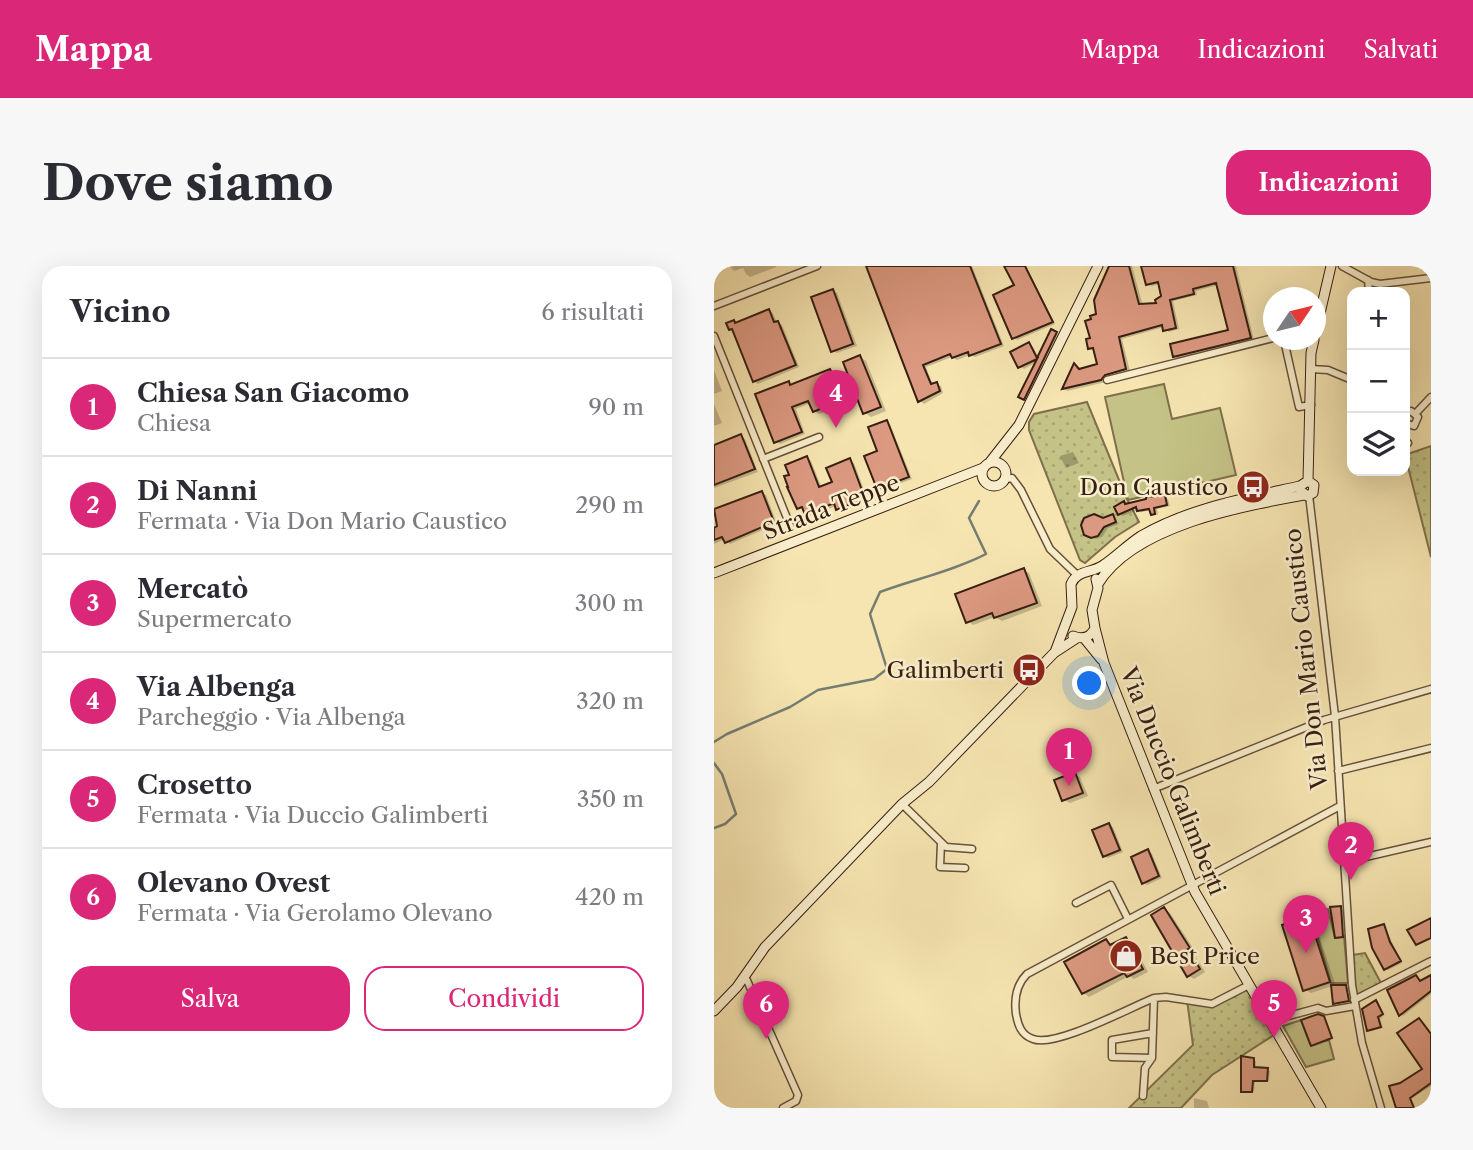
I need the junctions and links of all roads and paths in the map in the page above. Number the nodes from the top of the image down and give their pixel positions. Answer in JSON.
{"nodes":[{"id":1,"x":817,"y":266,"type":"edge"},
{"id":2,"x":1098,"y":266,"type":"edge"},
{"id":3,"x":1331,"y":266,"type":"edge"},
{"id":4,"x":1342,"y":266,"type":"edge"},
{"id":5,"x":1431,"y":278,"type":"edge"},
{"id":6,"x":1368,"y":281,"type":"junction"},
{"id":7,"x":1369,"y":287,"type":"edge"},
{"id":8,"x":1326,"y":288,"type":"edge"},
{"id":9,"x":714,"y":306,"type":"edge"},
{"id":10,"x":714,"y":336,"type":"edge"},
{"id":11,"x":1263,"y":341,"type":"edge"},
{"id":12,"x":1286,"y":350,"type":"edge"},
{"id":13,"x":1314,"y":350,"type":"edge"},
{"id":14,"x":1311,"y":369,"type":"junction"},
{"id":15,"x":1347,"y":378,"type":"edge"},
{"id":16,"x":1107,"y":380,"type":"dead end"},
{"id":17,"x":1431,"y":397,"type":"edge"},
{"id":18,"x":1311,"y":405,"type":"junction"},
{"id":19,"x":1406,"y":413,"type":"edge"},
{"id":20,"x":1416,"y":413,"type":"junction"},
{"id":21,"x":1410,"y":425,"type":"edge"},
{"id":22,"x":819,"y":437,"type":"dead end"},
{"id":23,"x":1005,"y":445,"type":"junction"},
{"id":24,"x":762,"y":459,"type":"junction"},
{"id":25,"x":987,"y":465,"type":"junction"},
{"id":26,"x":1004,"y":467,"type":"junction"},
{"id":27,"x":962,"y":478,"type":"junction"},
{"id":28,"x":1006,"y":479,"type":"junction"},
{"id":29,"x":985,"y":482,"type":"junction"},
{"id":30,"x":1305,"y":489,"type":"junction"},
{"id":31,"x":791,"y":528,"type":"dead end"},
{"id":32,"x":714,"y":573,"type":"edge"},
{"id":33,"x":1082,"y":573,"type":"junction"},
{"id":34,"x":1098,"y":584,"type":"junction"},
{"id":35,"x":1066,"y":626,"type":"junction"},
{"id":36,"x":1095,"y":628,"type":"junction"},
{"id":37,"x":1080,"y":638,"type":"junction"},
{"id":38,"x":1054,"y":653,"type":"junction"},
{"id":39,"x":1104,"y":663,"type":"junction"},
{"id":40,"x":1431,"y":689,"type":"edge"},
{"id":41,"x":1335,"y":716,"type":"junction"},
{"id":42,"x":1431,"y":750,"type":"edge"},
{"id":43,"x":1338,"y":771,"type":"junction"},
{"id":44,"x":1153,"y":789,"type":"junction"},
{"id":45,"x":902,"y":804,"type":"junction"},
{"id":46,"x":1340,"y":806,"type":"junction"},
{"id":47,"x":1431,"y":842,"type":"edge"},
{"id":48,"x":942,"y":843,"type":"junction"},
{"id":49,"x":972,"y":849,"type":"dead end"},
{"id":50,"x":1345,"y":862,"type":"junction"},
{"id":51,"x":965,"y":868,"type":"dead end"},
{"id":52,"x":1192,"y":885,"type":"junction"},
{"id":53,"x":1076,"y":903,"type":"dead end"},
{"id":54,"x":1128,"y":919,"type":"junction"},
{"id":55,"x":1431,"y":961,"type":"edge"},
{"id":56,"x":746,"y":975,"type":"junction"},
{"id":57,"x":1249,"y":985,"type":"junction"},
{"id":58,"x":1154,"y":998,"type":"junction"},
{"id":59,"x":1355,"y":1003,"type":"junction"},
{"id":60,"x":714,"y":1011,"type":"edge"},
{"id":61,"x":1270,"y":1021,"type":"junction"},
{"id":62,"x":1153,"y":1033,"type":"junction"},
{"id":63,"x":1152,"y":1058,"type":"junction"},
{"id":64,"x":1143,"y":1096,"type":"dead end"},
{"id":65,"x":783,"y":1108,"type":"edge"},
{"id":66,"x":1321,"y":1108,"type":"edge"},
{"id":67,"x":1381,"y":1108,"type":"edge"}],
"edges":[{"from":1,"to":9,"type":"street"},
{"from":2,"to":23,"type":"street","name":"Strada Teppe"},
{"from":3,"to":8,"type":"street","name":"Via Don Mario Caustico"},
{"from":4,"to":6,"type":"street"},
{"from":5,"to":6,"type":"street"},
{"from":6,"to":7,"type":"street"},
{"from":10,"to":24,"type":"street"},
{"from":11,"to":16,"type":"street"},
{"from":12,"to":18,"type":"street"},
{"from":13,"to":14,"type":"street","name":"Via Don Mario Caustico"},
{"from":14,"to":15,"type":"street"},
{"from":14,"to":18,"type":"street","name":"Via Don Mario Caustico"},
{"from":17,"to":20,"type":"street"},
{"from":18,"to":30,"type":"street","name":"Via Don Mario Caustico"},
{"from":19,"to":20,"type":"street"},
{"from":20,"to":21,"type":"street"},
{"from":22,"to":24,"type":"street"},
{"from":23,"to":25,"type":"street","name":"Strada Teppe"},
{"from":23,"to":26,"type":"street","name":"Strada Teppe"},
{"from":24,"to":31,"type":"street"},
{"from":25,"to":26,"type":"street"},
{"from":25,"to":27,"type":"street","name":"Strada Teppe"},
{"from":25,"to":29,"type":"street"},
{"from":26,"to":28,"type":"street"},
{"from":27,"to":29,"type":"street"},
{"from":27,"to":32,"type":"street","name":"Strada Teppe"},
{"from":28,"to":29,"type":"street"},
{"from":28,"to":33,"type":"street"},
{"from":30,"to":33,"type":"street"},
{"from":30,"to":34,"type":"street"},
{"from":30,"to":41,"type":"street","name":"Via Don Mario Caustico"},
{"from":33,"to":34,"type":"street"},
{"from":33,"to":35,"type":"street"},
{"from":34,"to":36,"type":"street","name":"Via Duccio Galimberti"},
{"from":35,"to":37,"type":"street","name":"Via Duccio Galimberti"},
{"from":35,"to":38,"type":"street"},
{"from":36,"to":37,"type":"street"},
{"from":36,"to":39,"type":"street","name":"Via Duccio Galimberti"},
{"from":37,"to":38,"type":"street"},
{"from":37,"to":39,"type":"street","name":"Via Duccio Galimberti"},
{"from":38,"to":45,"type":"street"},
{"from":39,"to":44,"type":"street","name":"Via Duccio Galimberti"},
{"from":40,"to":41,"type":"street"},
{"from":41,"to":43,"type":"street","name":"Via Don Mario Caustico"},
{"from":41,"to":44,"type":"street"},
{"from":42,"to":43,"type":"street"},
{"from":43,"to":46,"type":"street","name":"Via Don Mario Caustico"},
{"from":44,"to":52,"type":"street","name":"Via Duccio Galimberti"},
{"from":45,"to":48,"type":"street"},
{"from":45,"to":56,"type":"street"},
{"from":46,"to":50,"type":"street","name":"Via Don Mario Caustico"},
{"from":46,"to":52,"type":"street"},
{"from":47,"to":50,"type":"street"},
{"from":48,"to":49,"type":"street"},
{"from":48,"to":51,"type":"street"},
{"from":50,"to":59,"type":"street","name":"Via Don Mario Caustico"},
{"from":52,"to":54,"type":"street"},
{"from":52,"to":57,"type":"street","name":"Via Duccio Galimberti"},
{"from":53,"to":54,"type":"street"},
{"from":54,"to":58,"type":"street"},
{"from":55,"to":59,"type":"street"},
{"from":56,"to":60,"type":"street"},
{"from":56,"to":65,"type":"street"},
{"from":57,"to":58,"type":"street"},
{"from":57,"to":61,"type":"street","name":"Via Duccio Galimberti"},
{"from":58,"to":62,"type":"street"},
{"from":59,"to":61,"type":"street"},
{"from":59,"to":67,"type":"street","name":"Via Don Mario Caustico"},
{"from":61,"to":66,"type":"street","name":"Via Duccio Galimberti"},
{"from":62,"to":63,"type":"street"},
{"from":62,"to":63,"type":"street"},
{"from":63,"to":64,"type":"street"}]}
